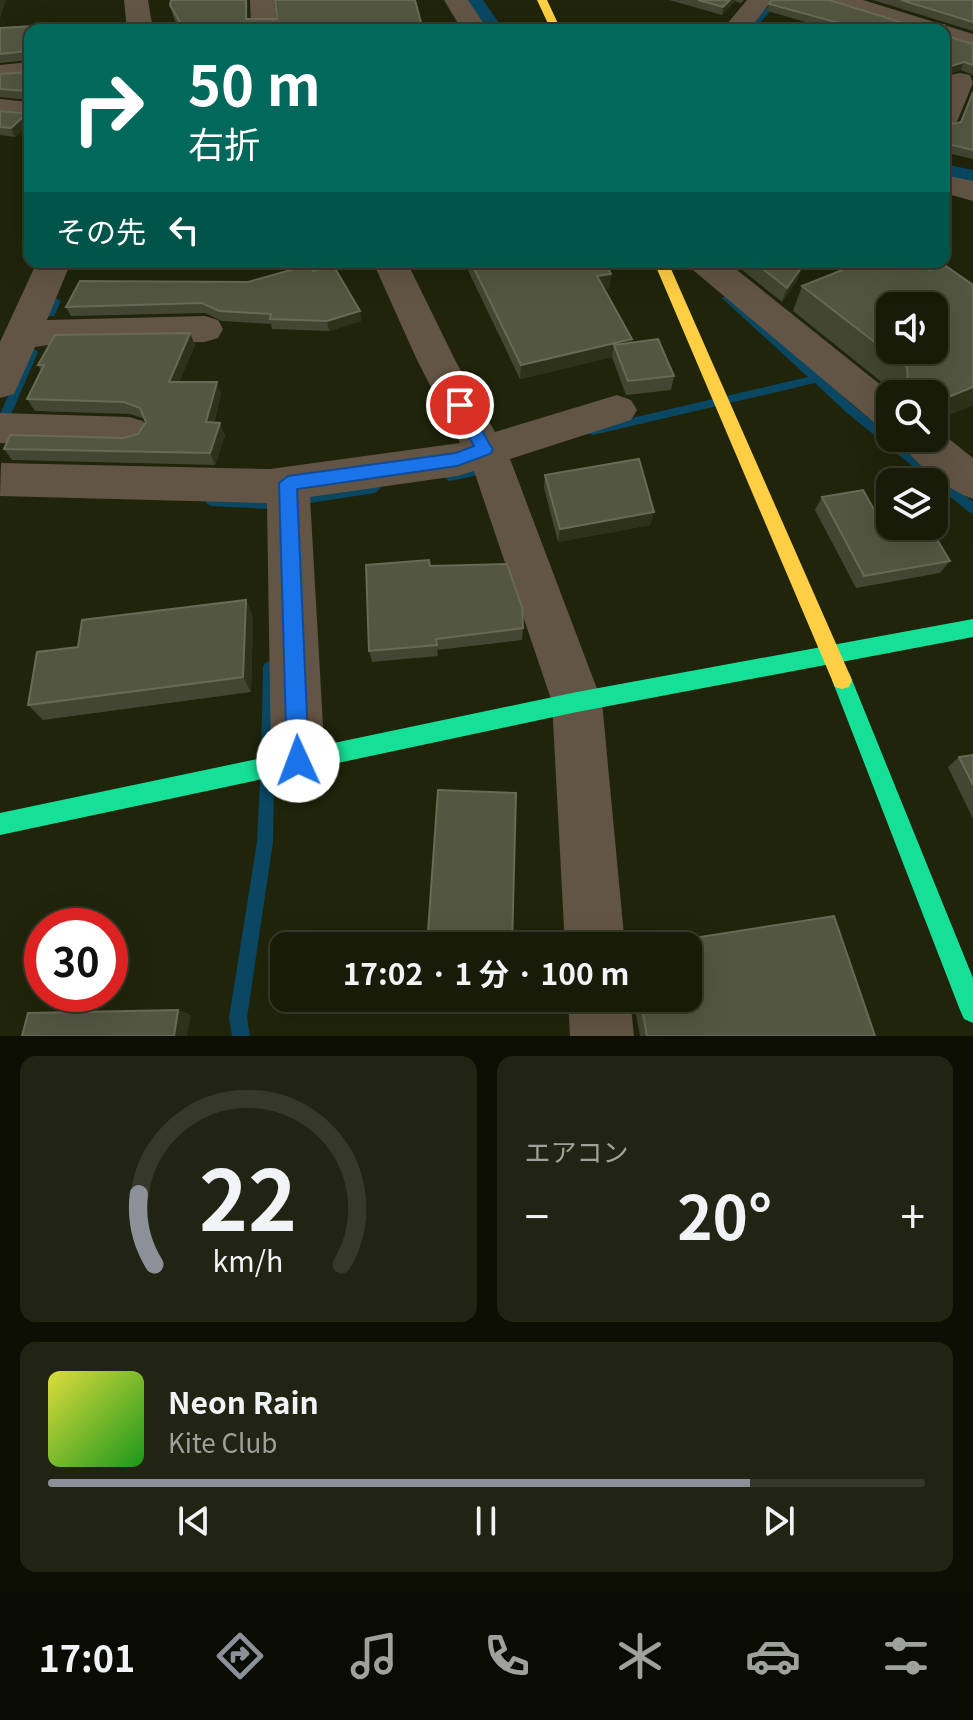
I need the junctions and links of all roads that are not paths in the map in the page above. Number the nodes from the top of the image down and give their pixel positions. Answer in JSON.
{"nodes":[{"id":1,"x":136,"y":0,"type":"edge"},
{"id":2,"x":262,"y":0,"type":"edge"},
{"id":3,"x":456,"y":0,"type":"edge"},
{"id":4,"x":542,"y":0,"type":"edge"},
{"id":5,"x":846,"y":1,"type":"edge"},
{"id":6,"x":749,"y":2,"type":"edge"},
{"id":7,"x":139,"y":24,"type":"edge"},
{"id":8,"x":264,"y":24,"type":"edge"},
{"id":9,"x":471,"y":24,"type":"edge"},
{"id":10,"x":553,"y":24,"type":"edge"},
{"id":11,"x":738,"y":24,"type":"edge"},
{"id":12,"x":917,"y":24,"type":"edge"},
{"id":13,"x":950,"y":35,"type":"edge"},
{"id":14,"x":973,"y":42,"type":"edge"},
{"id":15,"x":24,"y":71,"type":"edge"},
{"id":16,"x":0,"y":73,"type":"edge"},
{"id":17,"x":960,"y":81,"type":"dead end"},
{"id":18,"x":950,"y":107,"type":"edge"},
{"id":19,"x":0,"y":108,"type":"edge"},
{"id":20,"x":24,"y":110,"type":"edge"},
{"id":21,"x":950,"y":164,"type":"edge"},
{"id":22,"x":973,"y":170,"type":"edge"},
{"id":23,"x":950,"y":185,"type":"edge"},
{"id":24,"x":973,"y":191,"type":"edge"},
{"id":25,"x":51,"y":268,"type":"edge"},
{"id":26,"x":393,"y":268,"type":"edge"},
{"id":27,"x":664,"y":268,"type":"edge"},
{"id":28,"x":712,"y":268,"type":"edge"},
{"id":29,"x":205,"y":329,"type":"dead end"},
{"id":30,"x":22,"y":336,"type":"junction"},
{"id":31,"x":0,"y":384,"type":"edge"},
{"id":32,"x":876,"y":402,"type":"edge"},
{"id":33,"x":617,"y":410,"type":"dead end"},
{"id":34,"x":7,"y":428,"type":"edge"},
{"id":35,"x":129,"y":432,"type":"dead end"},
{"id":36,"x":484,"y":449,"type":"junction"},
{"id":37,"x":936,"y":452,"type":"edge"},
{"id":38,"x":1,"y":480,"type":"edge"},
{"id":39,"x":973,"y":482,"type":"edge"},
{"id":40,"x":288,"y":483,"type":"junction"},
{"id":41,"x":973,"y":628,"type":"edge"},
{"id":42,"x":832,"y":654,"type":"junction"},
{"id":43,"x":577,"y":702,"type":"junction"},
{"id":44,"x":292,"y":762,"type":"junction"},
{"id":45,"x":0,"y":824,"type":"edge"},
{"id":46,"x":594,"y":932,"type":"edge"},
{"id":47,"x":973,"y":1010,"type":"edge"},
{"id":48,"x":600,"y":1012,"type":"edge"},
{"id":49,"x":602,"y":1036,"type":"edge"}],
"edges":[{"from":1,"to":7,"type":"street"},
{"from":2,"to":8,"type":"street"},
{"from":3,"to":9,"type":"street"},
{"from":4,"to":10,"type":"street"},
{"from":5,"to":12,"type":"street"},
{"from":6,"to":11,"type":"street"},
{"from":13,"to":14,"type":"street"},
{"from":15,"to":16,"type":"street"},
{"from":17,"to":18,"type":"street"},
{"from":19,"to":20,"type":"street"},
{"from":21,"to":22,"type":"street"},
{"from":23,"to":24,"type":"street"},
{"from":25,"to":30,"type":"street"},
{"from":26,"to":36,"type":"street"},
{"from":27,"to":42,"type":"street"},
{"from":28,"to":32,"type":"street"},
{"from":29,"to":30,"type":"street"},
{"from":30,"to":31,"type":"street"},
{"from":33,"to":36,"type":"street"},
{"from":34,"to":35,"type":"street"},
{"from":36,"to":40,"type":"street"},
{"from":36,"to":43,"type":"street"},
{"from":37,"to":39,"type":"street"},
{"from":38,"to":40,"type":"street"},
{"from":40,"to":44,"type":"street"},
{"from":41,"to":42,"type":"street"},
{"from":42,"to":43,"type":"street"},
{"from":42,"to":47,"type":"street"},
{"from":43,"to":44,"type":"street"},
{"from":43,"to":46,"type":"street"},
{"from":44,"to":45,"type":"street"},
{"from":48,"to":49,"type":"street"}]}
